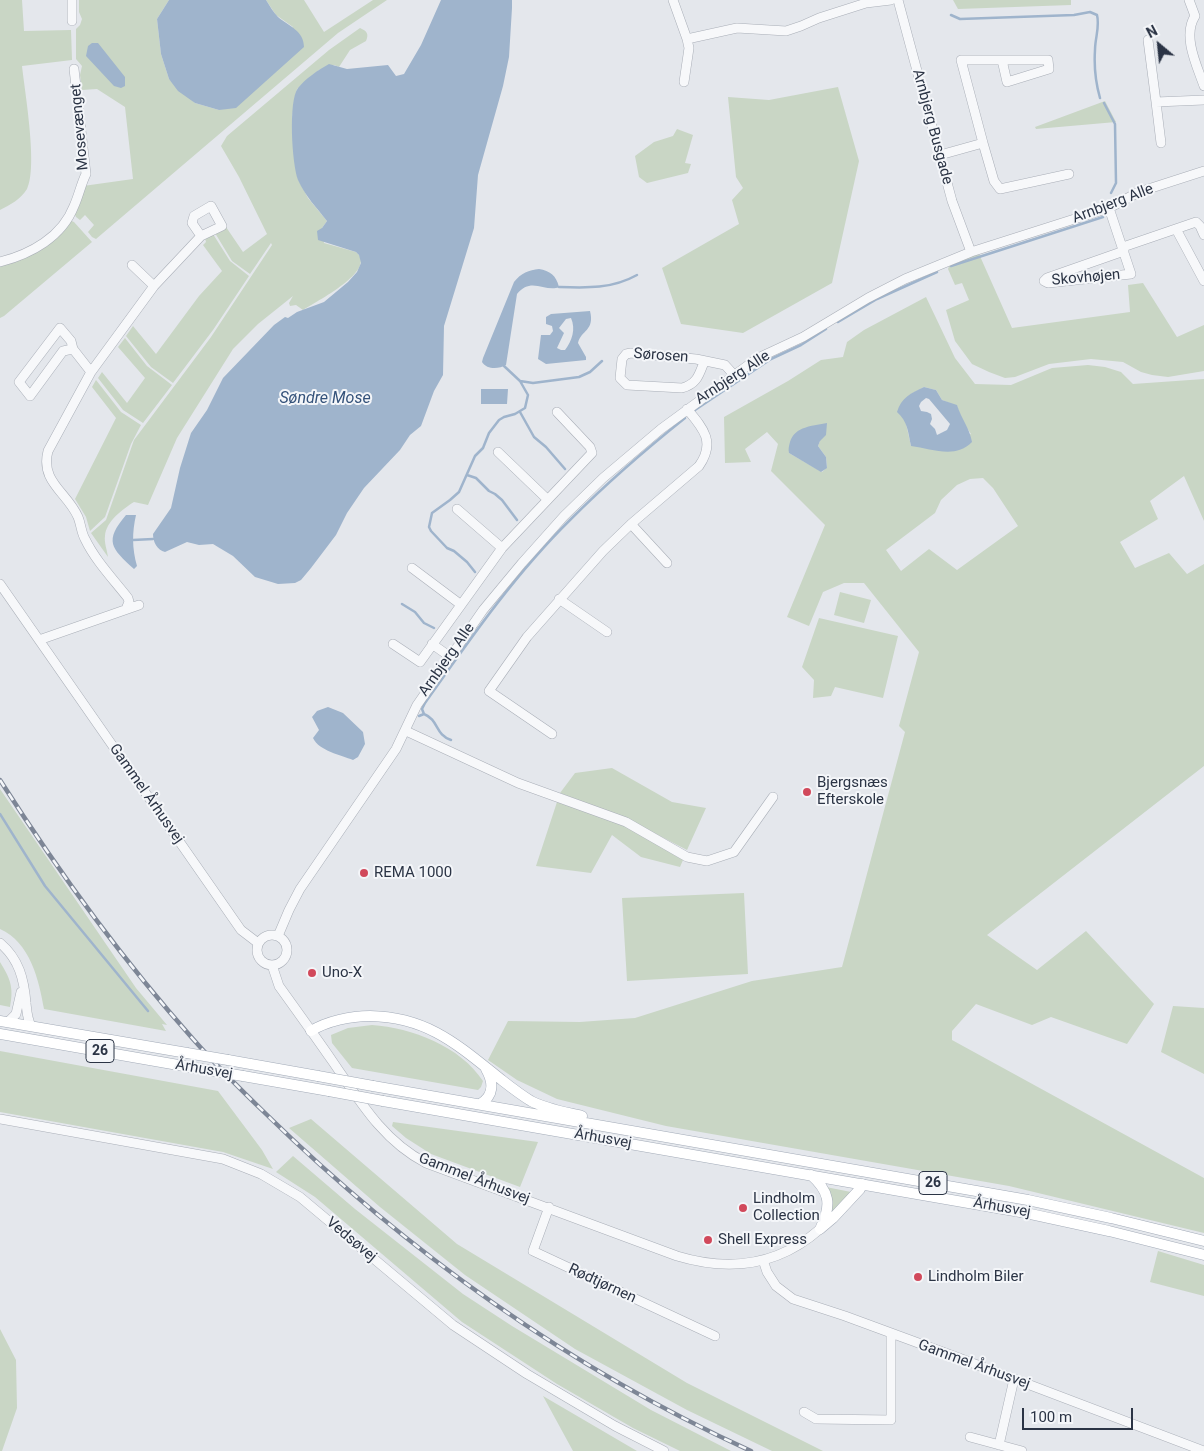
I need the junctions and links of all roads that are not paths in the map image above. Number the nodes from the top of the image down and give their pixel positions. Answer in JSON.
{"nodes":[{"id":1,"x":72,"y":0,"type":"edge"},
{"id":2,"x":673,"y":0,"type":"edge"},
{"id":3,"x":841,"y":0,"type":"edge"},
{"id":4,"x":891,"y":0,"type":"edge"},
{"id":5,"x":898,"y":0,"type":"edge"},
{"id":6,"x":1189,"y":0,"type":"edge"},
{"id":7,"x":844,"y":10,"type":"junction"},
{"id":8,"x":1199,"y":15,"type":"edge"},
{"id":9,"x":72,"y":21,"type":"dead end"},
{"id":10,"x":687,"y":38,"type":"junction"},
{"id":11,"x":1148,"y":40,"type":"dead end"},
{"id":12,"x":1002,"y":60,"type":"junction"},
{"id":13,"x":74,"y":69,"type":"dead end"},
{"id":14,"x":684,"y":82,"type":"dead end"},
{"id":15,"x":1204,"y":86,"type":"edge"},
{"id":16,"x":1204,"y":100,"type":"edge"},
{"id":17,"x":1156,"y":102,"type":"junction"},
{"id":18,"x":1160,"y":142,"type":"dead end"},
{"id":19,"x":983,"y":143,"type":"junction"},
{"id":20,"x":940,"y":155,"type":"junction"},
{"id":21,"x":1204,"y":171,"type":"edge"},
{"id":22,"x":1069,"y":174,"type":"dead end"},
{"id":23,"x":1109,"y":208,"type":"junction"},
{"id":24,"x":1176,"y":229,"type":"junction"},
{"id":25,"x":1204,"y":235,"type":"edge"},
{"id":26,"x":201,"y":236,"type":"dead end"},
{"id":27,"x":1123,"y":249,"type":"junction"},
{"id":28,"x":971,"y":252,"type":"junction"},
{"id":29,"x":0,"y":262,"type":"edge"},
{"id":30,"x":132,"y":265,"type":"dead end"},
{"id":31,"x":1204,"y":281,"type":"edge"},
{"id":32,"x":154,"y":286,"type":"junction"},
{"id":33,"x":73,"y":348,"type":"junction"},
{"id":34,"x":704,"y":362,"type":"junction"},
{"id":35,"x":91,"y":372,"type":"junction"},
{"id":36,"x":734,"y":375,"type":"junction"},
{"id":37,"x":687,"y":409,"type":"junction"},
{"id":38,"x":557,"y":412,"type":"dead end"},
{"id":39,"x":498,"y":452,"type":"dead end"},
{"id":40,"x":547,"y":499,"type":"junction"},
{"id":41,"x":457,"y":509,"type":"dead end"},
{"id":42,"x":631,"y":524,"type":"junction"},
{"id":43,"x":502,"y":548,"type":"junction"},
{"id":44,"x":667,"y":562,"type":"dead end"},
{"id":45,"x":412,"y":568,"type":"dead end"},
{"id":46,"x":0,"y":584,"type":"edge"},
{"id":47,"x":560,"y":599,"type":"junction"},
{"id":48,"x":139,"y":604,"type":"dead end"},
{"id":49,"x":460,"y":604,"type":"junction"},
{"id":50,"x":126,"y":609,"type":"junction"},
{"id":51,"x":607,"y":632,"type":"dead end"},
{"id":52,"x":39,"y":640,"type":"junction"},
{"id":53,"x":393,"y":644,"type":"dead end"},
{"id":54,"x":432,"y":644,"type":"junction"},
{"id":55,"x":449,"y":656,"type":"junction"},
{"id":56,"x":406,"y":731,"type":"junction"},
{"id":57,"x":552,"y":734,"type":"dead end"},
{"id":58,"x":773,"y":796,"type":"dead end"},
{"id":59,"x":278,"y":936,"type":"junction"},
{"id":60,"x":0,"y":943,"type":"edge"},
{"id":61,"x":258,"y":943,"type":"junction"},
{"id":62,"x":272,"y":965,"type":"junction"},
{"id":63,"x":22,"y":981,"type":"junction"},
{"id":64,"x":4,"y":1022,"type":"edge"},
{"id":65,"x":31,"y":1026,"type":"junction"},
{"id":66,"x":312,"y":1031,"type":"junction"},
{"id":67,"x":0,"y":1034,"type":"edge"},
{"id":68,"x":485,"y":1067,"type":"junction"},
{"id":69,"x":480,"y":1104,"type":"junction"},
{"id":70,"x":0,"y":1119,"type":"edge"},
{"id":71,"x":660,"y":1136,"type":"junction"},
{"id":72,"x":811,"y":1175,"type":"junction"},
{"id":73,"x":862,"y":1184,"type":"junction"},
{"id":74,"x":548,"y":1207,"type":"junction"},
{"id":75,"x":820,"y":1228,"type":"junction"},
{"id":76,"x":1204,"y":1241,"type":"edge"},
{"id":77,"x":1204,"y":1255,"type":"edge"},
{"id":78,"x":763,"y":1260,"type":"junction"},
{"id":79,"x":891,"y":1334,"type":"junction"},
{"id":80,"x":715,"y":1336,"type":"dead end"},
{"id":81,"x":1014,"y":1379,"type":"junction"},
{"id":82,"x":804,"y":1412,"type":"dead end"},
{"id":83,"x":970,"y":1437,"type":"dead end"},
{"id":84,"x":999,"y":1445,"type":"junction"},
{"id":85,"x":664,"y":1451,"type":"edge"},
{"id":86,"x":1022,"y":1451,"type":"edge"},
{"id":87,"x":1203,"y":1451,"type":"edge"}],
"edges":[{"from":1,"to":9,"type":"street"},
{"from":2,"to":10,"type":"street"},
{"from":3,"to":7,"type":"street"},
{"from":4,"to":7,"type":"street"},
{"from":5,"to":20,"type":"street","name":"Arnbjerg Busgade"},
{"from":6,"to":8,"type":"street"},
{"from":7,"to":10,"type":"street"},
{"from":8,"to":15,"type":"street"},
{"from":10,"to":14,"type":"street"},
{"from":11,"to":17,"type":"street"},
{"from":12,"to":12,"type":"street"},
{"from":12,"to":19,"type":"street"},
{"from":13,"to":29,"type":"street","name":"Mosevænget"},
{"from":16,"to":17,"type":"street"},
{"from":17,"to":18,"type":"street"},
{"from":19,"to":20,"type":"street"},
{"from":19,"to":22,"type":"street"},
{"from":20,"to":28,"type":"street","name":"Arnbjerg Busgade"},
{"from":21,"to":23,"type":"street","name":"Arnbjerg Alle"},
{"from":23,"to":27,"type":"street","name":"Skovhøjen"},
{"from":23,"to":28,"type":"street","name":"Arnbjerg Alle"},
{"from":24,"to":25,"type":"street","name":"Skovhøjen"},
{"from":24,"to":27,"type":"street","name":"Skovhøjen"},
{"from":24,"to":31,"type":"street"},
{"from":26,"to":32,"type":"street"},
{"from":27,"to":27,"type":"street","name":"Skovhøjen"},
{"from":28,"to":36,"type":"street","name":"Arnbjerg Alle"},
{"from":30,"to":32,"type":"street"},
{"from":32,"to":35,"type":"street"},
{"from":33,"to":33,"type":"street"},
{"from":33,"to":35,"type":"street"},
{"from":34,"to":34,"type":"street","name":"Sørosen"},
{"from":34,"to":36,"type":"street","name":"Sørosen"},
{"from":35,"to":50,"type":"street"},
{"from":36,"to":37,"type":"street","name":"Arnbjerg Alle"},
{"from":37,"to":42,"type":"street"},
{"from":37,"to":55,"type":"street","name":"Arnbjerg Alle"},
{"from":38,"to":40,"type":"street"},
{"from":39,"to":40,"type":"street"},
{"from":40,"to":43,"type":"street"},
{"from":41,"to":43,"type":"street"},
{"from":42,"to":44,"type":"street"},
{"from":42,"to":47,"type":"street"},
{"from":43,"to":49,"type":"street"},
{"from":45,"to":49,"type":"street"},
{"from":46,"to":52,"type":"street","name":"Gammel Århusvej"},
{"from":47,"to":51,"type":"street"},
{"from":47,"to":57,"type":"street"},
{"from":48,"to":50,"type":"street"},
{"from":49,"to":54,"type":"street"},
{"from":50,"to":52,"type":"street"},
{"from":52,"to":61,"type":"street","name":"Gammel Århusvej"},
{"from":53,"to":54,"type":"street"},
{"from":54,"to":55,"type":"street"},
{"from":55,"to":56,"type":"street","name":"Arnbjerg Alle"},
{"from":56,"to":58,"type":"street"},
{"from":56,"to":59,"type":"street","name":"Arnbjerg Alle"},
{"from":59,"to":61,"type":"street"},
{"from":59,"to":62,"type":"street"},
{"from":60,"to":63,"type":"street"},
{"from":61,"to":62,"type":"street"},
{"from":62,"to":66,"type":"street","name":"Gammel Århusvej"},
{"from":63,"to":64,"type":"street"},
{"from":63,"to":65,"type":"street"},
{"from":64,"to":65,"type":"main road","name":"Århusvej","number":"26"},
{"from":65,"to":69,"type":"main road","name":"Århusvej","number":"26","bridge":true},
{"from":66,"to":68,"type":"main road"},
{"from":66,"to":74,"type":"street","name":"Gammel Århusvej"},
{"from":67,"to":72,"type":"main road","name":"Århusvej","number":"26","bridge":true},
{"from":68,"to":69,"type":"main road"},
{"from":68,"to":71,"type":"main road"},
{"from":69,"to":71,"type":"main road","name":"Århusvej","number":"26"},
{"from":70,"to":85,"type":"street","name":"Vedsøvej"},
{"from":71,"to":76,"type":"main road","name":"Århusvej","number":"26"},
{"from":72,"to":73,"type":"main road","name":"Århusvej","number":"26"},
{"from":72,"to":75,"type":"main road"},
{"from":73,"to":75,"type":"main road"},
{"from":73,"to":77,"type":"main road","name":"Århusvej","number":"26"},
{"from":74,"to":78,"type":"street","name":"Gammel Århusvej"},
{"from":74,"to":80,"type":"street","name":"Rødtjørnen"},
{"from":75,"to":78,"type":"street","name":"Gammel Århusvej"},
{"from":78,"to":79,"type":"street","name":"Gammel Århusvej"},
{"from":79,"to":81,"type":"street","name":"Gammel Århusvej"},
{"from":79,"to":82,"type":"street"},
{"from":81,"to":84,"type":"street"},
{"from":81,"to":87,"type":"street","name":"Gammel Århusvej"},
{"from":83,"to":84,"type":"street"},
{"from":84,"to":86,"type":"street"}]}
